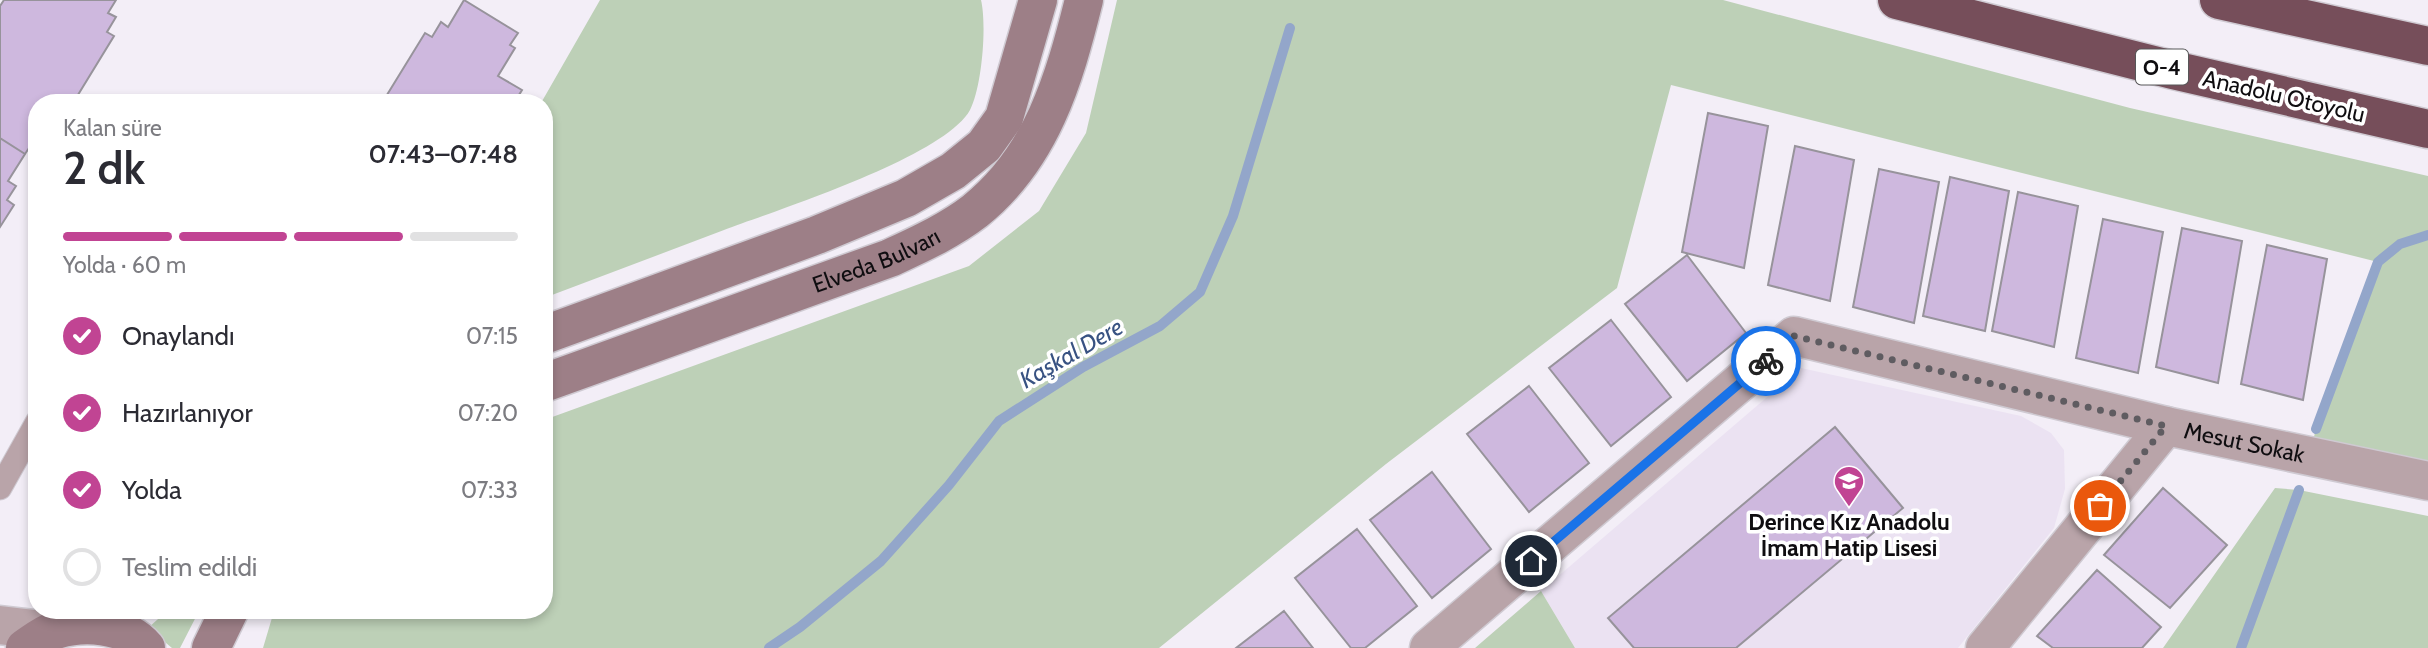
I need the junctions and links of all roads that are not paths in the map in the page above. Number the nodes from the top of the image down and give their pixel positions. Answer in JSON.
{"nodes":[{"id":1,"x":1038,"y":0,"type":"edge"},
{"id":2,"x":1084,"y":0,"type":"edge"},
{"id":3,"x":1897,"y":0,"type":"edge"},
{"id":4,"x":2219,"y":0,"type":"edge"},
{"id":5,"x":2428,"y":46,"type":"edge"},
{"id":6,"x":2428,"y":129,"type":"edge"},
{"id":7,"x":553,"y":332,"type":"edge"},
{"id":8,"x":553,"y":380,"type":"edge"},
{"id":9,"x":2166,"y":426,"type":"junction"},
{"id":10,"x":28,"y":438,"type":"edge"},
{"id":11,"x":2428,"y":481,"type":"edge"},
{"id":12,"x":0,"y":488,"type":"edge"},
{"id":13,"x":225,"y":619,"type":"edge"},
{"id":14,"x":0,"y":625,"type":"edge"},
{"id":15,"x":133,"y":629,"type":"edge"},
{"id":16,"x":38,"y":640,"type":"edge"},
{"id":17,"x":211,"y":648,"type":"edge"},
{"id":18,"x":1429,"y":648,"type":"edge"},
{"id":19,"x":1985,"y":648,"type":"edge"}],
"edges":[{"from":1,"to":7,"type":"main road","name":"Elveda Bulvarı"},
{"from":2,"to":8,"type":"main road","name":"Elveda Bulvarı"},
{"from":3,"to":6,"type":"highway","name":"Anadolu Otoyolu","number":"O-4"},
{"from":4,"to":5,"type":"highway"},
{"from":9,"to":11,"type":"street","name":"Mesut Sokak"},
{"from":9,"to":18,"type":"street","name":"Mesut Sokak"},
{"from":9,"to":19,"type":"street"},
{"from":10,"to":12,"type":"lane"},
{"from":13,"to":17,"type":"main road"},
{"from":14,"to":16,"type":"street"},
{"from":15,"to":16,"type":"main road"}]}
